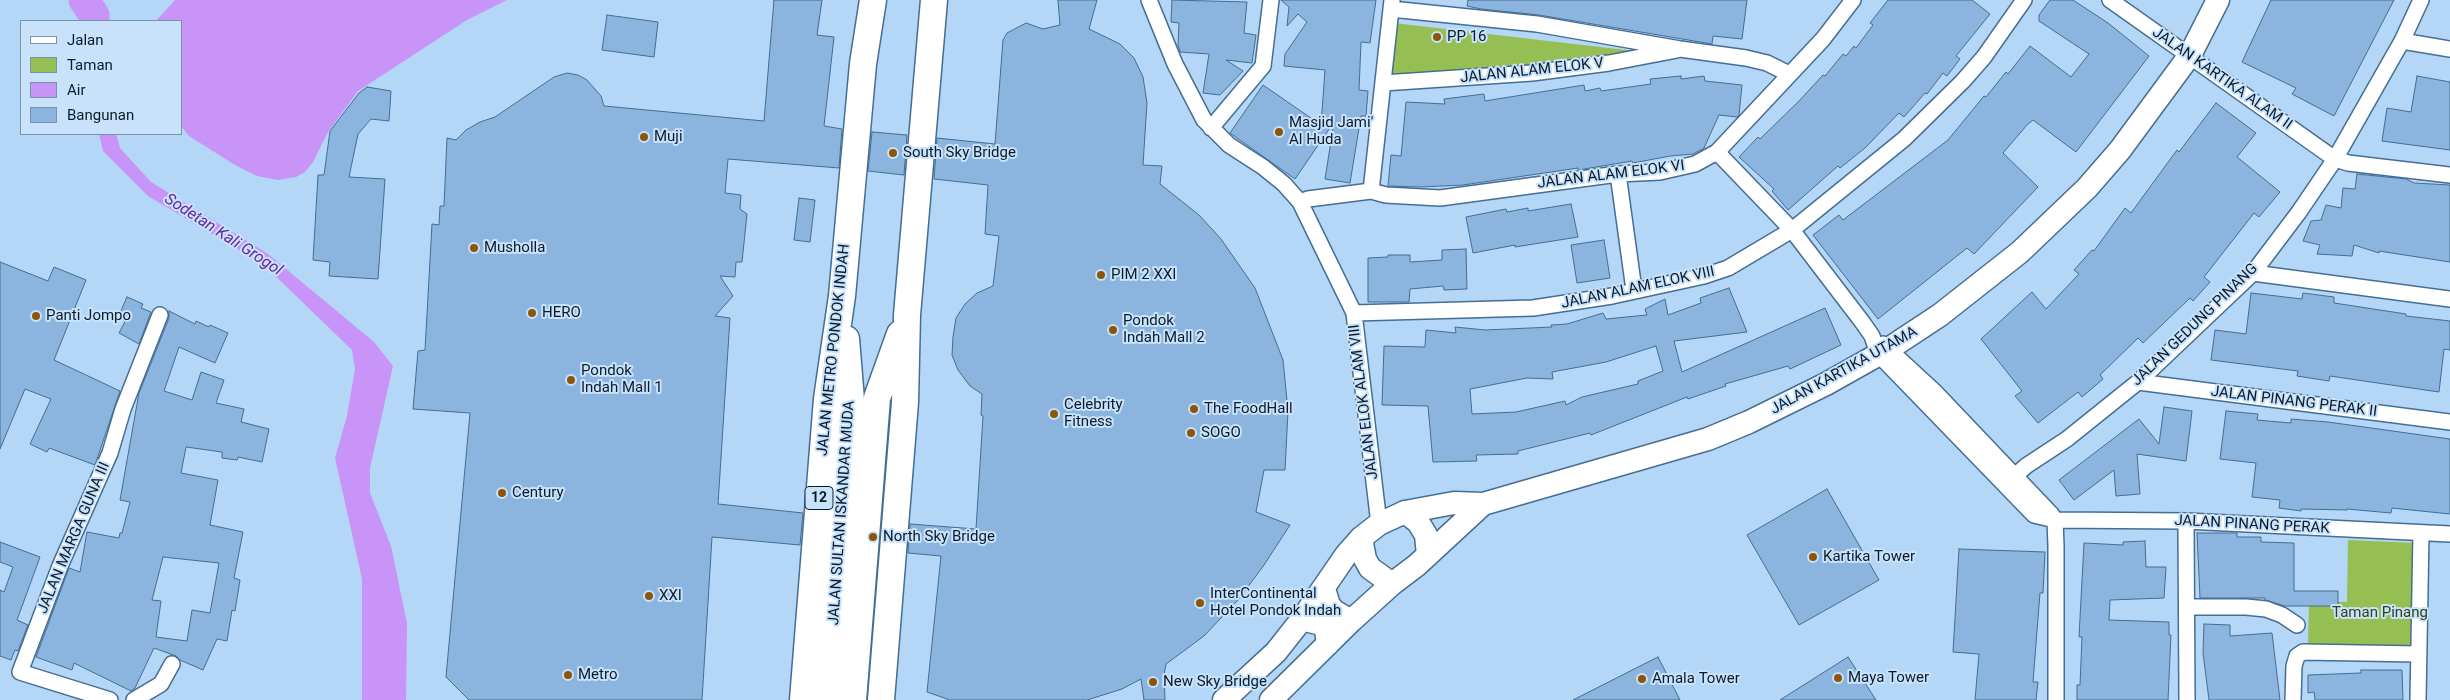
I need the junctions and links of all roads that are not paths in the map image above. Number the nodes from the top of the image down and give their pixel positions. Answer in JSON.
{"nodes":[{"id":1,"x":874,"y":0,"type":"edge"},
{"id":2,"x":934,"y":0,"type":"edge"},
{"id":3,"x":1149,"y":0,"type":"edge"},
{"id":4,"x":1271,"y":0,"type":"edge"},
{"id":5,"x":1854,"y":0,"type":"edge"},
{"id":6,"x":2024,"y":0,"type":"edge"},
{"id":7,"x":2110,"y":0,"type":"edge"},
{"id":8,"x":2218,"y":0,"type":"edge"},
{"id":9,"x":2421,"y":0,"type":"edge"},
{"id":10,"x":1391,"y":4,"type":"edge"},
{"id":11,"x":2402,"y":41,"type":"junction"},
{"id":12,"x":1680,"y":49,"type":"junction"},
{"id":13,"x":2450,"y":50,"type":"edge"},
{"id":14,"x":2190,"y":55,"type":"junction"},
{"id":15,"x":1789,"y":74,"type":"junction"},
{"id":16,"x":1383,"y":83,"type":"junction"},
{"id":17,"x":1211,"y":128,"type":"junction"},
{"id":18,"x":1718,"y":152,"type":"junction"},
{"id":19,"x":2335,"y":159,"type":"junction"},
{"id":20,"x":1618,"y":174,"type":"junction"},
{"id":21,"x":2450,"y":175,"type":"edge"},
{"id":22,"x":1371,"y":191,"type":"junction"},
{"id":23,"x":1300,"y":202,"type":"junction"},
{"id":24,"x":1792,"y":230,"type":"junction"},
{"id":25,"x":2253,"y":273,"type":"junction"},
{"id":26,"x":1634,"y":290,"type":"junction"},
{"id":27,"x":842,"y":296,"type":"junction"},
{"id":28,"x":2450,"y":298,"type":"edge"},
{"id":29,"x":1354,"y":313,"type":"junction"},
{"id":30,"x":160,"y":315,"type":"dead end"},
{"id":31,"x":906,"y":315,"type":"junction"},
{"id":32,"x":1880,"y":346,"type":"junction"},
{"id":33,"x":2138,"y":382,"type":"junction"},
{"id":34,"x":2450,"y":422,"type":"edge"},
{"id":35,"x":2010,"y":480,"type":"junction"},
{"id":36,"x":1483,"y":504,"type":"junction"},
{"id":37,"x":1405,"y":512,"type":"junction"},
{"id":38,"x":2055,"y":520,"type":"junction"},
{"id":39,"x":2186,"y":521,"type":"junction"},
{"id":40,"x":1379,"y":524,"type":"junction"},
{"id":41,"x":2421,"y":533,"type":"junction"},
{"id":42,"x":2450,"y":534,"type":"edge"},
{"id":43,"x":1361,"y":538,"type":"junction"},
{"id":44,"x":1428,"y":555,"type":"junction"},
{"id":45,"x":1392,"y":584,"type":"junction"},
{"id":46,"x":1324,"y":589,"type":"junction"},
{"id":47,"x":2188,"y":607,"type":"junction"},
{"id":48,"x":1302,"y":619,"type":"junction"},
{"id":49,"x":1351,"y":621,"type":"junction"},
{"id":50,"x":2297,"y":625,"type":"dead end"},
{"id":51,"x":1328,"y":644,"type":"junction"},
{"id":52,"x":2418,"y":654,"type":"junction"},
{"id":53,"x":172,"y":664,"type":"dead end"},
{"id":54,"x":110,"y":700,"type":"edge"},
{"id":55,"x":134,"y":700,"type":"edge"},
{"id":56,"x":803,"y":700,"type":"edge"},
{"id":57,"x":829,"y":700,"type":"edge"},
{"id":58,"x":853,"y":700,"type":"edge"},
{"id":59,"x":881,"y":700,"type":"edge"},
{"id":60,"x":1224,"y":700,"type":"edge"},
{"id":61,"x":1271,"y":700,"type":"edge"},
{"id":62,"x":2056,"y":700,"type":"edge"},
{"id":63,"x":2187,"y":700,"type":"edge"},
{"id":64,"x":2293,"y":700,"type":"edge"},
{"id":65,"x":2418,"y":700,"type":"edge"}],
"edges":[{"from":1,"to":27,"type":"highway","name":"JALAN METRO PONDOK INDAH","number":"12"},
{"from":2,"to":31,"type":"highway"},
{"from":3,"to":17,"type":"street"},
{"from":4,"to":17,"type":"street"},
{"from":5,"to":15,"type":"street","name":"JALAN ALAM ELOK VI"},
{"from":6,"to":24,"type":"street","name":"JALAN ALAM ELOK VIII"},
{"from":7,"to":14,"type":"street","name":"JALAN KARTIKA ALAM II"},
{"from":8,"to":14,"type":"main road","name":"JALAN KARTIKA UTAMA"},
{"from":9,"to":11,"type":"street","name":"JALAN GEDUNG PINANG"},
{"from":10,"to":12,"type":"street","name":"JALAN ALAM ELOK V"},
{"from":10,"to":16,"type":"street"},
{"from":11,"to":13,"type":"street"},
{"from":11,"to":19,"type":"street","name":"JALAN GEDUNG PINANG"},
{"from":12,"to":15,"type":"street","name":"JALAN ALAM ELOK V"},
{"from":12,"to":16,"type":"street","name":"JALAN ALAM ELOK V"},
{"from":14,"to":19,"type":"street","name":"JALAN KARTIKA ALAM II"},
{"from":14,"to":32,"type":"main road","name":"JALAN KARTIKA UTAMA"},
{"from":15,"to":18,"type":"street","name":"JALAN ALAM ELOK VI"},
{"from":16,"to":22,"type":"street"},
{"from":17,"to":23,"type":"street"},
{"from":18,"to":20,"type":"street","name":"JALAN ALAM ELOK VI"},
{"from":18,"to":24,"type":"street","name":"JALAN PINANG PERAK"},
{"from":19,"to":21,"type":"street"},
{"from":19,"to":25,"type":"street","name":"JALAN GEDUNG PINANG"},
{"from":20,"to":22,"type":"street","name":"JALAN ALAM ELOK VI"},
{"from":20,"to":26,"type":"street"},
{"from":22,"to":23,"type":"street","name":"JALAN ALAM ELOK VI"},
{"from":23,"to":29,"type":"street","name":"JALAN ELOK ALAM VIII"},
{"from":24,"to":26,"type":"street","name":"JALAN ALAM ELOK VIII"},
{"from":24,"to":32,"type":"street","name":"JALAN PINANG PERAK"},
{"from":25,"to":28,"type":"street"},
{"from":25,"to":33,"type":"street","name":"JALAN GEDUNG PINANG"},
{"from":26,"to":29,"type":"street","name":"JALAN ALAM ELOK VIII"},
{"from":27,"to":56,"type":"highway","name":"JALAN METRO PONDOK INDAH","number":"12"},
{"from":27,"to":57,"type":"highway","name":"JALAN SULTAN ISKANDAR MUDA","number":"12"},
{"from":29,"to":40,"type":"street","name":"JALAN ELOK ALAM VIII"},
{"from":30,"to":54,"type":"street","name":"JALAN MARGA GUNA III"},
{"from":31,"to":58,"type":"highway","name":"JALAN SULTAN ISKANDAR MUDA"},
{"from":31,"to":59,"type":"highway"},
{"from":32,"to":35,"type":"street","name":"JALAN PINANG PERAK"},
{"from":32,"to":36,"type":"main road","name":"JALAN KARTIKA UTAMA"},
{"from":33,"to":34,"type":"street","name":"JALAN PINANG PERAK II"},
{"from":33,"to":35,"type":"street","name":"JALAN GEDUNG PINANG"},
{"from":35,"to":38,"type":"street","name":"JALAN PINANG PERAK"},
{"from":36,"to":37,"type":"main road","name":"JALAN KARTIKA UTAMA"},
{"from":36,"to":44,"type":"main road","name":"JALAN KARTIKA UTAMA"},
{"from":37,"to":40,"type":"main road","name":"JALAN KARTIKA UTAMA"},
{"from":37,"to":44,"type":"main road"},
{"from":38,"to":39,"type":"street","name":"JALAN PINANG PERAK"},
{"from":38,"to":62,"type":"street"},
{"from":39,"to":41,"type":"street","name":"JALAN PINANG PERAK"},
{"from":39,"to":47,"type":"street"},
{"from":40,"to":43,"type":"main road","name":"JALAN KARTIKA UTAMA"},
{"from":41,"to":42,"type":"street","name":"JALAN PINANG PERAK"},
{"from":41,"to":52,"type":"street"},
{"from":43,"to":45,"type":"main road"},
{"from":43,"to":46,"type":"main road","name":"JALAN KARTIKA UTAMA"},
{"from":44,"to":45,"type":"main road","name":"JALAN KARTIKA UTAMA"},
{"from":45,"to":49,"type":"main road","name":"JALAN KARTIKA UTAMA"},
{"from":46,"to":48,"type":"main road","name":"JALAN KARTIKA UTAMA"},
{"from":46,"to":49,"type":"main road"},
{"from":47,"to":50,"type":"street"},
{"from":47,"to":63,"type":"street"},
{"from":48,"to":51,"type":"main road"},
{"from":48,"to":60,"type":"main road","name":"JALAN KARTIKA UTAMA"},
{"from":49,"to":51,"type":"main road","name":"JALAN KARTIKA UTAMA"},
{"from":51,"to":61,"type":"main road","name":"JALAN KARTIKA UTAMA"},
{"from":52,"to":64,"type":"street"},
{"from":52,"to":65,"type":"street"},
{"from":53,"to":55,"type":"street"}]}
